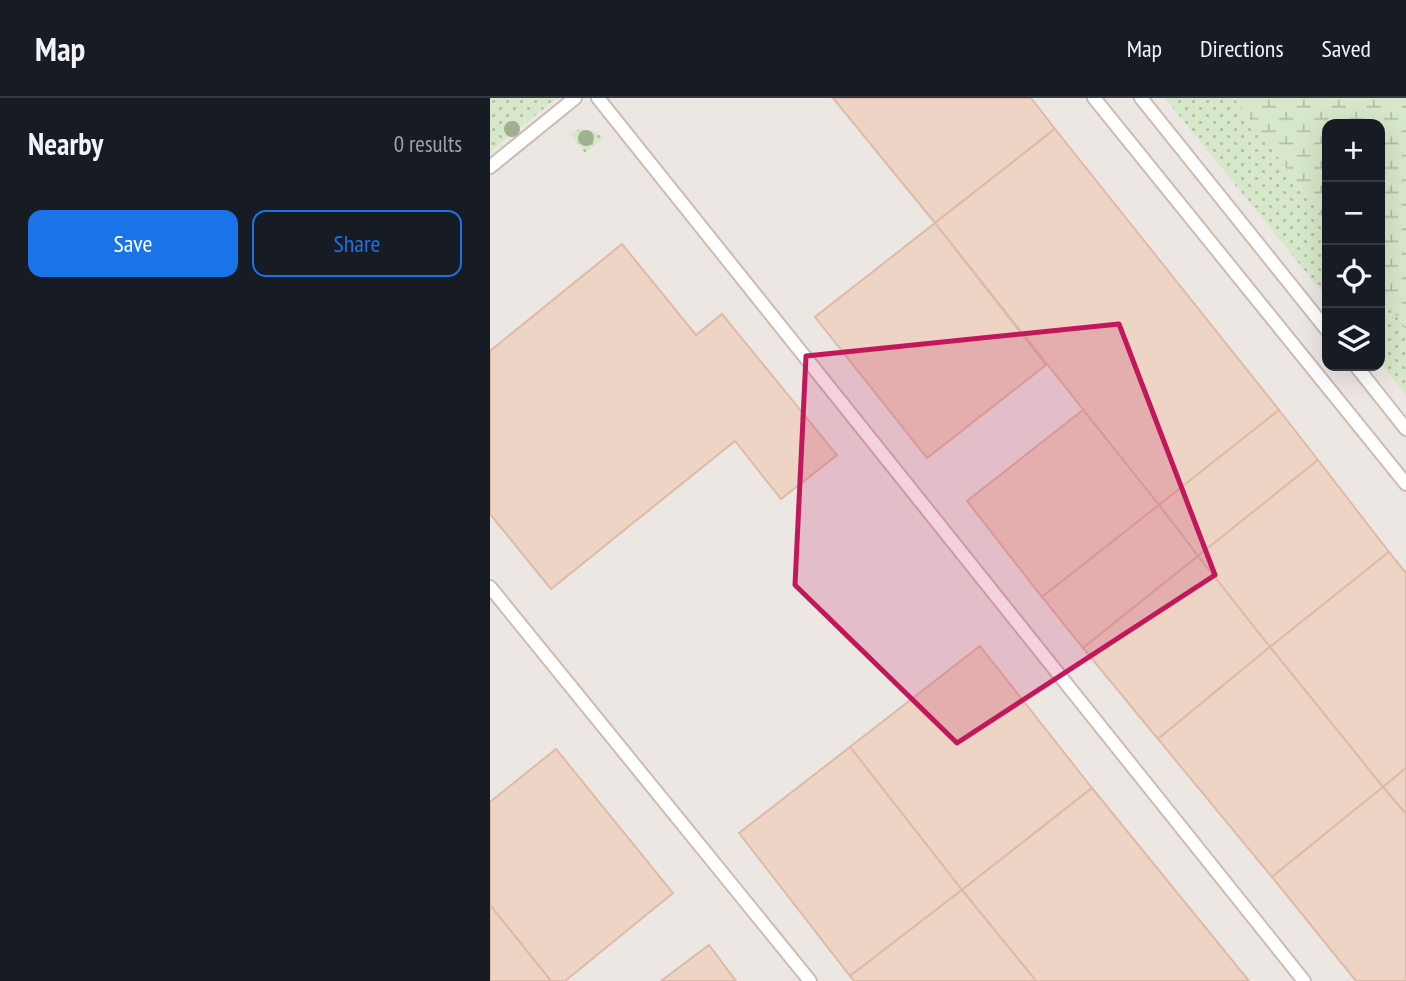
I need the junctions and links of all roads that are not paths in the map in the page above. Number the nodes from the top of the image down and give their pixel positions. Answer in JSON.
{"nodes":[{"id":1,"x":575,"y":98,"type":"edge"},
{"id":2,"x":598,"y":98,"type":"edge"},
{"id":3,"x":1094,"y":98,"type":"edge"},
{"id":4,"x":1141,"y":98,"type":"edge"},
{"id":5,"x":490,"y":167,"type":"edge"},
{"id":6,"x":1322,"y":324,"type":"edge"},
{"id":7,"x":1360,"y":371,"type":"edge"},
{"id":8,"x":1406,"y":429,"type":"edge"},
{"id":9,"x":1406,"y":484,"type":"edge"},
{"id":10,"x":490,"y":587,"type":"edge"},
{"id":11,"x":810,"y":981,"type":"edge"},
{"id":12,"x":1304,"y":981,"type":"edge"}],
"edges":[{"from":1,"to":5,"type":"lane"},
{"from":2,"to":12,"type":"lane"},
{"from":3,"to":9,"type":"lane"},
{"from":4,"to":6,"type":"lane"},
{"from":7,"to":8,"type":"lane"},
{"from":10,"to":11,"type":"lane"}]}
